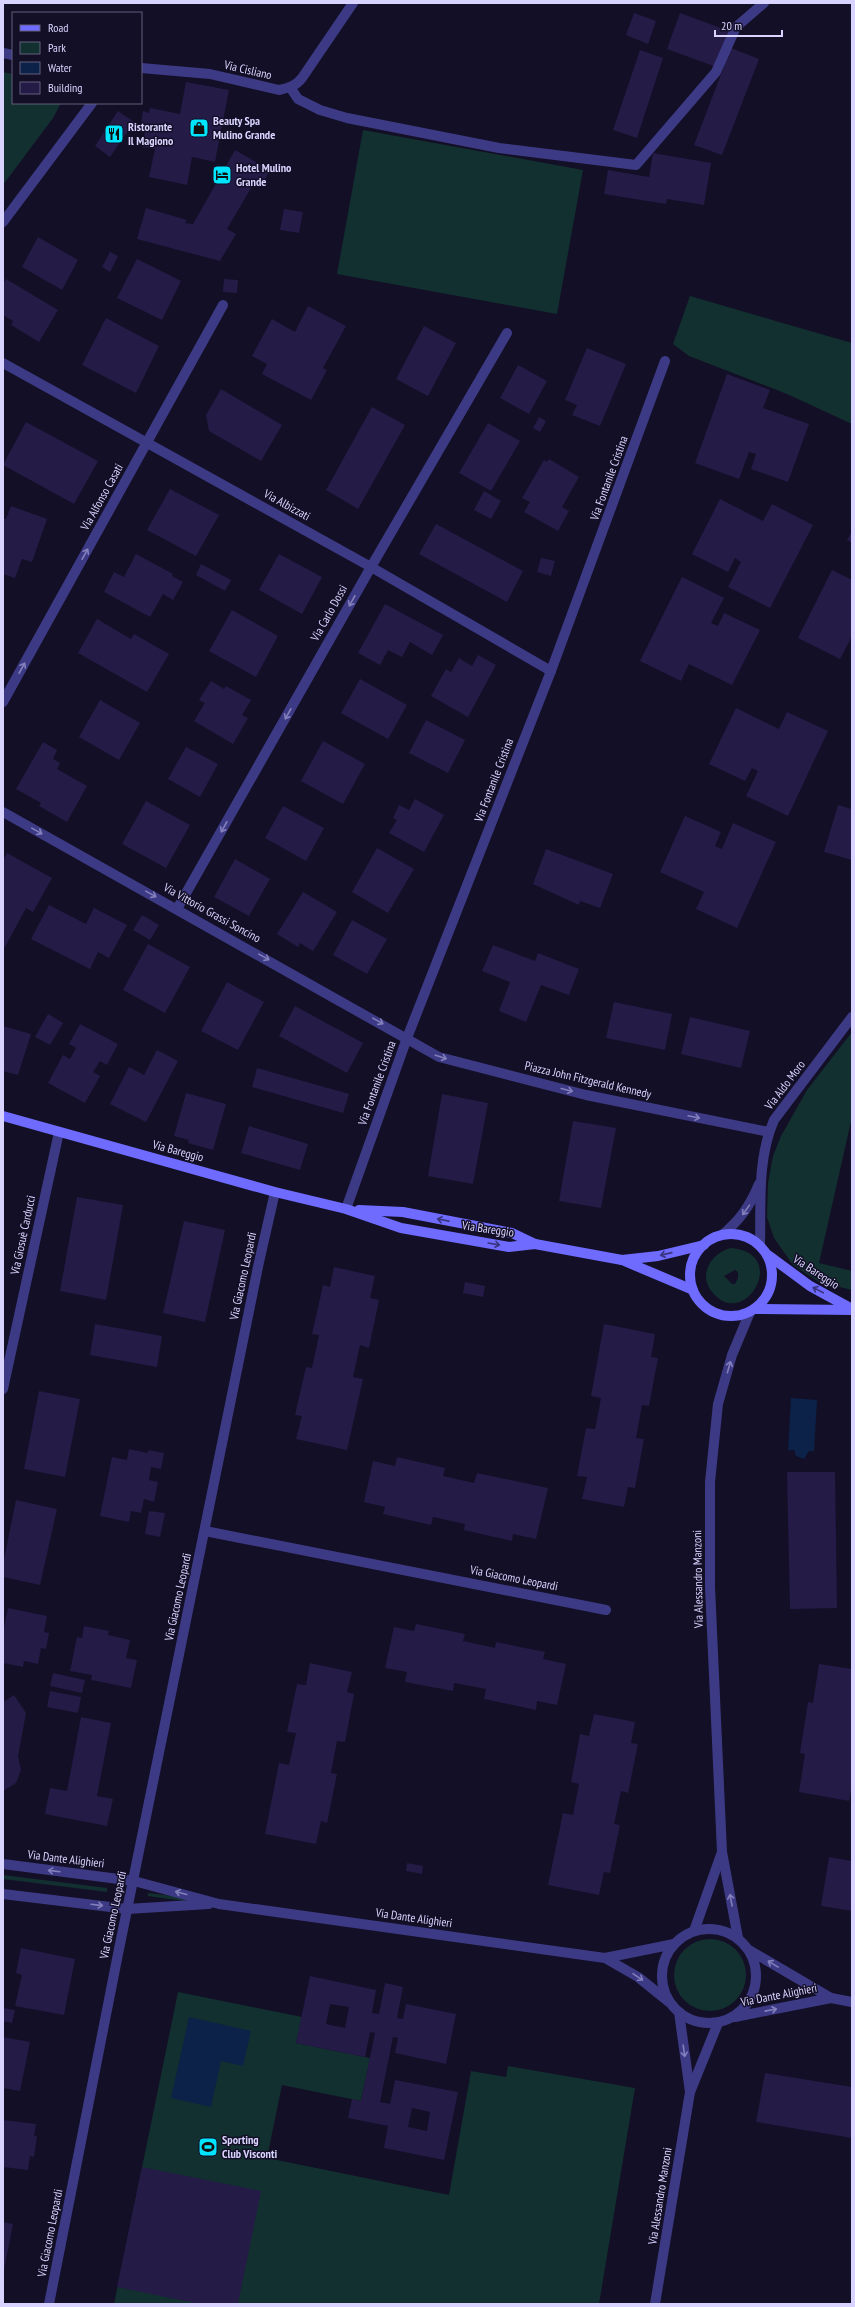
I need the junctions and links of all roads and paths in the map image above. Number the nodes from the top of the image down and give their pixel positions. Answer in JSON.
{"nodes":[{"id":1,"x":353,"y":3,"type":"edge"},
{"id":2,"x":764,"y":3,"type":"edge"},
{"id":3,"x":142,"y":68,"type":"edge"},
{"id":4,"x":290,"y":87,"type":"junction"},
{"id":5,"x":91,"y":104,"type":"edge"},
{"id":6,"x":3,"y":222,"type":"edge"},
{"id":7,"x":223,"y":305,"type":"dead end"},
{"id":8,"x":507,"y":333,"type":"dead end"},
{"id":9,"x":665,"y":361,"type":"dead end"},
{"id":10,"x":4,"y":365,"type":"edge"},
{"id":11,"x":147,"y":442,"type":"junction"},
{"id":12,"x":371,"y":567,"type":"junction"},
{"id":13,"x":551,"y":671,"type":"junction"},
{"id":14,"x":3,"y":702,"type":"edge"},
{"id":15,"x":3,"y":812,"type":"edge"},
{"id":16,"x":178,"y":909,"type":"junction"},
{"id":17,"x":852,"y":1017,"type":"edge"},
{"id":18,"x":407,"y":1038,"type":"junction"},
{"id":19,"x":3,"y":1116,"type":"edge"},
{"id":20,"x":59,"y":1132,"type":"junction"},
{"id":21,"x":769,"y":1132,"type":"junction"},
{"id":22,"x":762,"y":1179,"type":"junction"},
{"id":23,"x":275,"y":1192,"type":"junction"},
{"id":24,"x":346,"y":1209,"type":"junction"},
{"id":25,"x":722,"y":1235,"type":"junction"},
{"id":26,"x":535,"y":1244,"type":"junction"},
{"id":27,"x":704,"y":1245,"type":"junction"},
{"id":28,"x":760,"y":1246,"type":"junction"},
{"id":29,"x":767,"y":1255,"type":"junction"},
{"id":30,"x":622,"y":1260,"type":"junction"},
{"id":31,"x":693,"y":1290,"type":"junction"},
{"id":32,"x":852,"y":1309,"type":"edge"},
{"id":33,"x":752,"y":1311,"type":"junction"},
{"id":34,"x":3,"y":1389,"type":"edge"},
{"id":35,"x":205,"y":1531,"type":"junction"},
{"id":36,"x":606,"y":1610,"type":"dead end"},
{"id":37,"x":722,"y":1852,"type":"junction"},
{"id":38,"x":3,"y":1864,"type":"edge"},
{"id":39,"x":134,"y":1881,"type":"junction"},
{"id":40,"x":3,"y":1894,"type":"edge"},
{"id":41,"x":219,"y":1904,"type":"junction"},
{"id":42,"x":127,"y":1909,"type":"junction"},
{"id":43,"x":694,"y":1931,"type":"junction"},
{"id":44,"x":738,"y":1938,"type":"junction"},
{"id":45,"x":674,"y":1944,"type":"junction"},
{"id":46,"x":749,"y":1950,"type":"junction"},
{"id":47,"x":605,"y":1958,"type":"junction"},
{"id":48,"x":831,"y":1998,"type":"junction"},
{"id":49,"x":669,"y":2002,"type":"junction"},
{"id":50,"x":852,"y":2002,"type":"edge"},
{"id":51,"x":679,"y":2012,"type":"junction"},
{"id":52,"x":733,"y":2018,"type":"junction"},
{"id":53,"x":718,"y":2023,"type":"junction"},
{"id":54,"x":690,"y":2092,"type":"junction"},
{"id":55,"x":49,"y":2304,"type":"edge"},
{"id":56,"x":655,"y":2304,"type":"edge"}],
"edges":[{"from":1,"to":4,"type":"street"},
{"from":2,"to":4,"type":"street"},
{"from":3,"to":4,"type":"street","name":"Via Cisliano"},
{"from":5,"to":6,"type":"street"},
{"from":7,"to":11,"type":"street","name":"Via Alfonso Casati"},
{"from":8,"to":12,"type":"street","name":"Via Carlo Dossi"},
{"from":9,"to":13,"type":"street","name":"Via Fontanile Cristina"},
{"from":10,"to":11,"type":"street","name":"Via Albizzati"},
{"from":11,"to":12,"type":"street","name":"Via Albizzati"},
{"from":14,"to":11,"type":"street","name":"Via Alfonso Casati","one_way":true},
{"from":12,"to":13,"type":"street","name":"Via Albizzati"},
{"from":12,"to":16,"type":"street","name":"Via Carlo Dossi","one_way":true},
{"from":13,"to":18,"type":"street","name":"Via Fontanile Cristina"},
{"from":15,"to":16,"type":"street","name":"Via Vittorio Grassi Soncino","one_way":true},
{"from":16,"to":18,"type":"street","name":"Via Vittorio Grassi Soncino","one_way":true},
{"from":17,"to":21,"type":"street","name":"Via Aldo Moro"},
{"from":18,"to":21,"type":"street","name":"Piazza John Fitzgerald Kennedy","one_way":true},
{"from":18,"to":24,"type":"street","name":"Via Fontanile Cristina"},
{"from":19,"to":20,"type":"street","name":"Via Bareggio"},
{"from":20,"to":23,"type":"street","name":"Via Bareggio"},
{"from":20,"to":34,"type":"street","name":"Via Giosuè Carducci"},
{"from":21,"to":22,"type":"street","name":"Via Aldo Moro"},
{"from":22,"to":25,"type":"street","one_way":true},
{"from":22,"to":28,"type":"street"},
{"from":23,"to":24,"type":"street","name":"Via Bareggio"},
{"from":23,"to":35,"type":"street","name":"Via Giacomo Leopardi"},
{"from":26,"to":24,"type":"street","name":"Via Bareggio","one_way":true},
{"from":24,"to":26,"type":"street","name":"Via Bareggio","one_way":true},
{"from":25,"to":27,"type":"street","name":"Via Bareggio"},
{"from":25,"to":28,"type":"street","name":"Via Bareggio"},
{"from":26,"to":30,"type":"street","name":"Via Bareggio"},
{"from":27,"to":30,"type":"street","name":"Via Bareggio","one_way":true},
{"from":27,"to":31,"type":"street","name":"Via Bareggio"},
{"from":28,"to":29,"type":"street","name":"Via Bareggio"},
{"from":32,"to":29,"type":"street","name":"Via Bareggio","one_way":true},
{"from":29,"to":33,"type":"street","name":"Via Bareggio"},
{"from":30,"to":31,"type":"street","name":"Via Bareggio"},
{"from":31,"to":33,"type":"street","name":"Via Bareggio"},
{"from":32,"to":33,"type":"street","name":"Via Bareggio"},
{"from":37,"to":33,"type":"street","name":"Via Alessandro Manzoni","one_way":true},
{"from":35,"to":36,"type":"street","name":"Via Giacomo Leopardi"},
{"from":35,"to":39,"type":"street","name":"Via Giacomo Leopardi"},
{"from":37,"to":43,"type":"street","name":"Via Alessandro Manzoni"},
{"from":44,"to":37,"type":"street","name":"Via Alessandro Manzoni","one_way":true},
{"from":39,"to":38,"type":"street","name":"Via Dante Alighieri","one_way":true},
{"from":41,"to":39,"type":"street","name":"Via Dante Alighieri","one_way":true},
{"from":39,"to":42,"type":"street","name":"Via Giacomo Leopardi"},
{"from":40,"to":42,"type":"street","name":"Via Dante Alighieri","one_way":true},
{"from":41,"to":42,"type":"street","name":"Via Dante Alighieri"},
{"from":41,"to":47,"type":"street","name":"Via Dante Alighieri"},
{"from":42,"to":55,"type":"street","name":"Via Giacomo Leopardi"},
{"from":43,"to":44,"type":"street"},
{"from":43,"to":45,"type":"street"},
{"from":44,"to":46,"type":"street"},
{"from":45,"to":47,"type":"street","name":"Via Dante Alighieri"},
{"from":45,"to":49,"type":"street"},
{"from":48,"to":46,"type":"street","name":"Via Dante Alighieri","one_way":true},
{"from":46,"to":52,"type":"street"},
{"from":47,"to":49,"type":"street","name":"Via Dante Alighieri","one_way":true},
{"from":48,"to":50,"type":"street","name":"Via Dante Alighieri"},
{"from":52,"to":48,"type":"street","name":"Via Dante Alighieri","one_way":true},
{"from":49,"to":51,"type":"street"},
{"from":51,"to":53,"type":"street"},
{"from":51,"to":54,"type":"street","name":"Via Alessandro Manzoni","one_way":true},
{"from":52,"to":53,"type":"street"},
{"from":53,"to":54,"type":"street","name":"Via Alessandro Manzoni"},
{"from":54,"to":56,"type":"street","name":"Via Alessandro Manzoni"}]}
